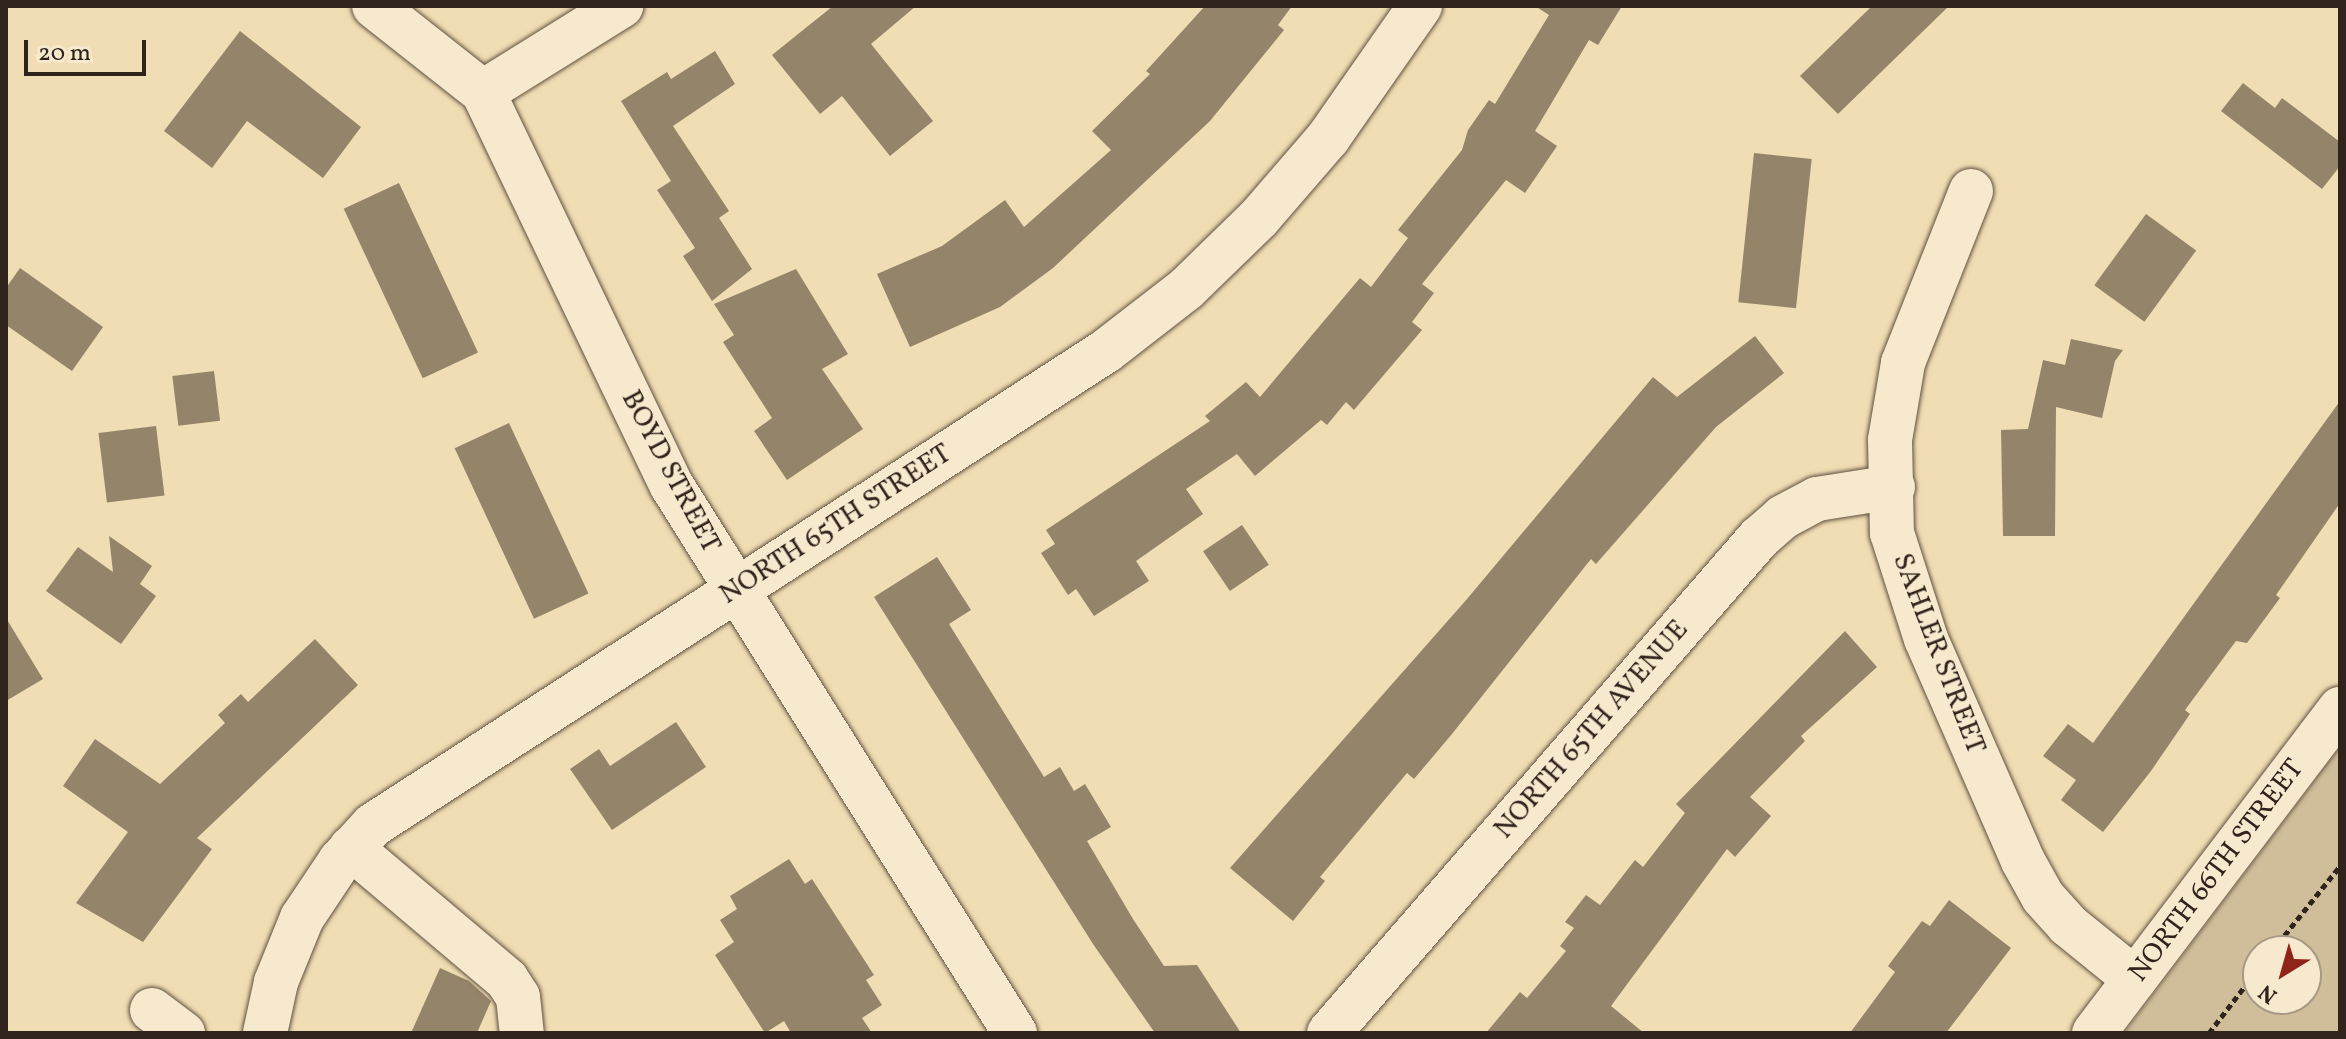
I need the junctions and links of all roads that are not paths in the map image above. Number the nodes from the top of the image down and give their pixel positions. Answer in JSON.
{"nodes":[{"id":1,"x":374,"y":6,"type":"edge"},
{"id":2,"x":621,"y":6,"type":"edge"},
{"id":3,"x":1420,"y":6,"type":"edge"},
{"id":4,"x":483,"y":92,"type":"junction"},
{"id":5,"x":1971,"y":191,"type":"dead end"},
{"id":6,"x":1893,"y":487,"type":"junction"},
{"id":7,"x":734,"y":590,"type":"junction"},
{"id":8,"x":2340,"y":709,"type":"edge"},
{"id":9,"x":351,"y":848,"type":"junction"},
{"id":10,"x":2135,"y":979,"type":"junction"},
{"id":11,"x":265,"y":1033,"type":"edge"},
{"id":12,"x":522,"y":1033,"type":"edge"},
{"id":13,"x":1015,"y":1033,"type":"edge"},
{"id":14,"x":1329,"y":1033,"type":"edge"},
{"id":15,"x":2094,"y":1033,"type":"edge"}],
"edges":[{"from":1,"to":4,"type":"street","name":"BOYD STREET"},
{"from":2,"to":4,"type":"street"},
{"from":3,"to":7,"type":"street","name":"NORTH 65TH STREET"},
{"from":4,"to":7,"type":"street","name":"BOYD STREET"},
{"from":5,"to":6,"type":"street","name":"SAHLER STREET"},
{"from":6,"to":10,"type":"street","name":"SAHLER STREET"},
{"from":6,"to":14,"type":"street","name":"NORTH 65TH AVENUE"},
{"from":7,"to":9,"type":"street","name":"NORTH 65TH STREET"},
{"from":7,"to":13,"type":"street","name":"BOYD STREET"},
{"from":8,"to":10,"type":"street","name":"NORTH 66TH STREET"},
{"from":9,"to":11,"type":"street","name":"NORTH 65TH STREET"},
{"from":9,"to":12,"type":"street"},
{"from":10,"to":15,"type":"street","name":"NORTH 66TH STREET"}]}
